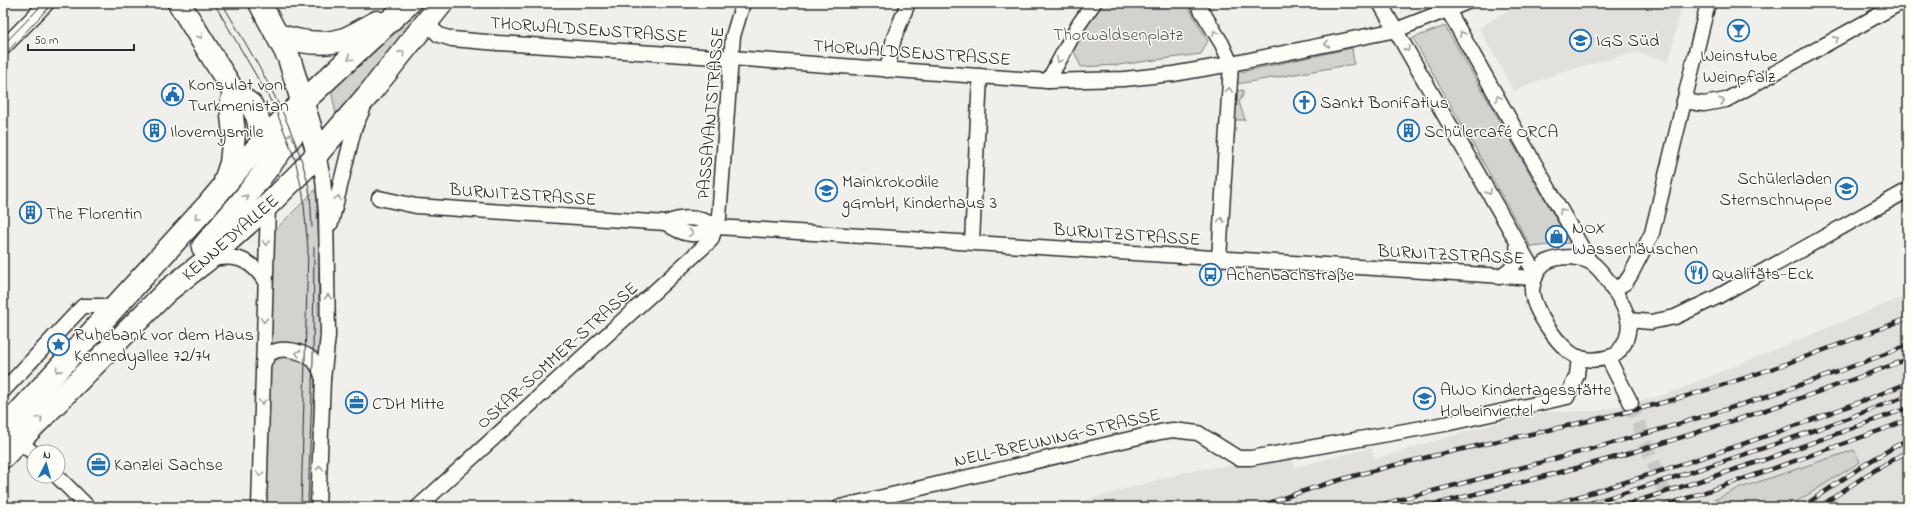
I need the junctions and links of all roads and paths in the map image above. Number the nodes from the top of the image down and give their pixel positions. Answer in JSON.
{"nodes":[{"id":1,"x":47,"y":3,"type":"edge"},
{"id":2,"x":180,"y":3,"type":"edge"},
{"id":3,"x":260,"y":3,"type":"edge"},
{"id":4,"x":442,"y":3,"type":"edge"},
{"id":5,"x":743,"y":3,"type":"edge"},
{"id":6,"x":908,"y":3,"type":"edge"},
{"id":7,"x":1094,"y":3,"type":"edge"},
{"id":8,"x":1197,"y":3,"type":"edge"},
{"id":9,"x":1380,"y":3,"type":"edge"},
{"id":10,"x":1465,"y":3,"type":"edge"},
{"id":11,"x":1708,"y":3,"type":"edge"},
{"id":12,"x":1900,"y":3,"type":"edge"},
{"id":13,"x":1446,"y":6,"type":"edge"},
{"id":14,"x":404,"y":8,"type":"edge"},
{"id":15,"x":426,"y":23,"type":"junction"},
{"id":16,"x":1396,"y":30,"type":"junction"},
{"id":17,"x":278,"y":35,"type":"junction"},
{"id":18,"x":3,"y":48,"type":"edge"},
{"id":19,"x":730,"y":58,"type":"junction"},
{"id":20,"x":1230,"y":64,"type":"junction"},
{"id":21,"x":887,"y":70,"type":"junction"},
{"id":22,"x":980,"y":76,"type":"junction"},
{"id":23,"x":1048,"y":80,"type":"junction"},
{"id":24,"x":234,"y":92,"type":"junction"},
{"id":25,"x":368,"y":95,"type":"junction"},
{"id":26,"x":303,"y":101,"type":"junction"},
{"id":27,"x":1684,"y":101,"type":"junction"},
{"id":28,"x":264,"y":140,"type":"junction"},
{"id":29,"x":318,"y":153,"type":"junction"},
{"id":30,"x":269,"y":167,"type":"junction"},
{"id":31,"x":222,"y":187,"type":"junction"},
{"id":32,"x":1908,"y":190,"type":"edge"},
{"id":33,"x":379,"y":198,"type":"dead end"},
{"id":34,"x":268,"y":205,"type":"junction"},
{"id":35,"x":717,"y":227,"type":"junction"},
{"id":36,"x":328,"y":235,"type":"junction"},
{"id":37,"x":1517,"y":240,"type":"junction"},
{"id":38,"x":972,"y":242,"type":"junction"},
{"id":39,"x":1219,"y":259,"type":"junction"},
{"id":40,"x":207,"y":260,"type":"junction"},
{"id":41,"x":1590,"y":262,"type":"junction"},
{"id":42,"x":1536,"y":276,"type":"junction"},
{"id":43,"x":1499,"y":277,"type":"junction"},
{"id":44,"x":265,"y":281,"type":"junction"},
{"id":45,"x":167,"y":290,"type":"junction"},
{"id":46,"x":1613,"y":290,"type":"junction"},
{"id":47,"x":112,"y":310,"type":"junction"},
{"id":48,"x":1628,"y":320,"type":"junction"},
{"id":49,"x":1579,"y":358,"type":"junction"},
{"id":50,"x":1608,"y":358,"type":"junction"},
{"id":51,"x":263,"y":364,"type":"junction"},
{"id":52,"x":323,"y":379,"type":"junction"},
{"id":53,"x":3,"y":391,"type":"edge"},
{"id":54,"x":1631,"y":403,"type":"tunnel mouth"},
{"id":55,"x":19,"y":441,"type":"edge"},
{"id":56,"x":3,"y":457,"type":"edge"},
{"id":57,"x":65,"y":484,"type":"edge"},
{"id":58,"x":88,"y":507,"type":"edge"},
{"id":59,"x":258,"y":507,"type":"edge"},
{"id":60,"x":318,"y":507,"type":"edge"},
{"id":61,"x":418,"y":507,"type":"edge"},
{"id":62,"x":840,"y":507,"type":"edge"}],
"edges":[{"from":1,"to":18,"type":"street"},
{"from":2,"to":24,"type":"main road","one_way":true},
{"from":3,"to":17,"type":"main road"},
{"from":4,"to":15,"type":"main road","name":"KENNEDYALLEE"},
{"from":5,"to":19,"type":"street","name":"PASSAVANTSTRASSE"},
{"from":6,"to":21,"type":"street"},
{"from":7,"to":23,"type":"street","one_way":true},
{"from":20,"to":8,"type":"street","one_way":true},
{"from":9,"to":16,"type":"street"},
{"from":10,"to":13,"type":"street","name":"THORWALDSENSTRASSE"},
{"from":11,"to":27,"type":"street"},
{"from":27,"to":12,"type":"street","one_way":true},
{"from":13,"to":16,"type":"street","name":"THORWALDSENSTRASSE"},
{"from":41,"to":13,"type":"street","one_way":true},
{"from":14,"to":17,"type":"main road"},
{"from":14,"to":26,"type":"main road","name":"KENNEDYALLEE","one_way":true},
{"from":15,"to":19,"type":"street","name":"THORWALDSENSTRASSE"},
{"from":25,"to":15,"type":"main road","name":"KENNEDYALLEE","one_way":true},
{"from":16,"to":20,"type":"street","name":"THORWALDSENSTRASSE","one_way":true},
{"from":16,"to":37,"type":"street","one_way":true},
{"from":17,"to":26,"type":"main road"},
{"from":19,"to":21,"type":"street","name":"THORWALDSENSTRASSE"},
{"from":19,"to":35,"type":"street","name":"PASSAVANTSTRASSE"},
{"from":20,"to":23,"type":"street","name":"THORWALDSENSTRASSE"},
{"from":39,"to":20,"type":"street","one_way":true},
{"from":21,"to":22,"type":"street","name":"THORWALDSENSTRASSE"},
{"from":22,"to":23,"type":"street","name":"THORWALDSENSTRASSE"},
{"from":22,"to":38,"type":"street"},
{"from":24,"to":28,"type":"main road"},
{"from":24,"to":31,"type":"main road"},
{"from":25,"to":29,"type":"main road","name":"KENNEDYALLEE"},
{"from":36,"to":25,"type":"street","one_way":true},
{"from":26,"to":28,"type":"main road","name":"KENNEDYALLEE"},
{"from":26,"to":29,"type":"main road"},
{"from":30,"to":26,"type":"main road","one_way":true},
{"from":27,"to":46,"type":"street"},
{"from":28,"to":30,"type":"main road"},
{"from":28,"to":31,"type":"main road","name":"KENNEDYALLEE"},
{"from":29,"to":34,"type":"main road","name":"KENNEDYALLEE"},
{"from":29,"to":36,"type":"street"},
{"from":30,"to":34,"type":"main road"},
{"from":45,"to":30,"type":"main road","one_way":true},
{"from":31,"to":47,"type":"main road","name":"KENNEDYALLEE","one_way":true},
{"from":32,"to":48,"type":"street"},
{"from":33,"to":35,"type":"street","name":"BURNITZSTRASSE"},
{"from":34,"to":40,"type":"main road","name":"KENNEDYALLEE"},
{"from":34,"to":44,"type":"street","one_way":true},
{"from":35,"to":38,"type":"street","name":"BURNITZSTRASSE"},
{"from":35,"to":61,"type":"street","name":"OSKAR-SOMMER-STRASSE"},
{"from":52,"to":36,"type":"street","one_way":true},
{"from":37,"to":42,"type":"street"},
{"from":37,"to":43,"type":"street"},
{"from":38,"to":39,"type":"street","name":"BURNITZSTRASSE"},
{"from":39,"to":43,"type":"street","name":"BURNITZSTRASSE"},
{"from":40,"to":44,"type":"street"},
{"from":40,"to":45,"type":"main road","name":"KENNEDYALLEE"},
{"from":41,"to":42,"type":"street"},
{"from":41,"to":46,"type":"street"},
{"from":42,"to":43,"type":"street","name":"BURNITZSTRASSE"},
{"from":42,"to":49,"type":"street"},
{"from":44,"to":51,"type":"street","one_way":true},
{"from":55,"to":45,"type":"main road","name":"KENNEDYALLEE","one_way":true},
{"from":46,"to":48,"type":"street"},
{"from":47,"to":53,"type":"street"},
{"from":47,"to":55,"type":"main road","name":"KENNEDYALLEE","one_way":true},
{"from":48,"to":50,"type":"street"},
{"from":49,"to":50,"type":"street"},
{"from":49,"to":62,"type":"street","name":"NELL-BREUNING-STRASSE"},
{"from":50,"to":54,"type":"street"},
{"from":52,"to":51,"type":"street","one_way":true},
{"from":51,"to":59,"type":"street","one_way":true},
{"from":60,"to":52,"type":"street","one_way":true},
{"from":55,"to":56,"type":"main road","name":"KENNEDYALLEE"},
{"from":57,"to":58,"type":"street"}]}
